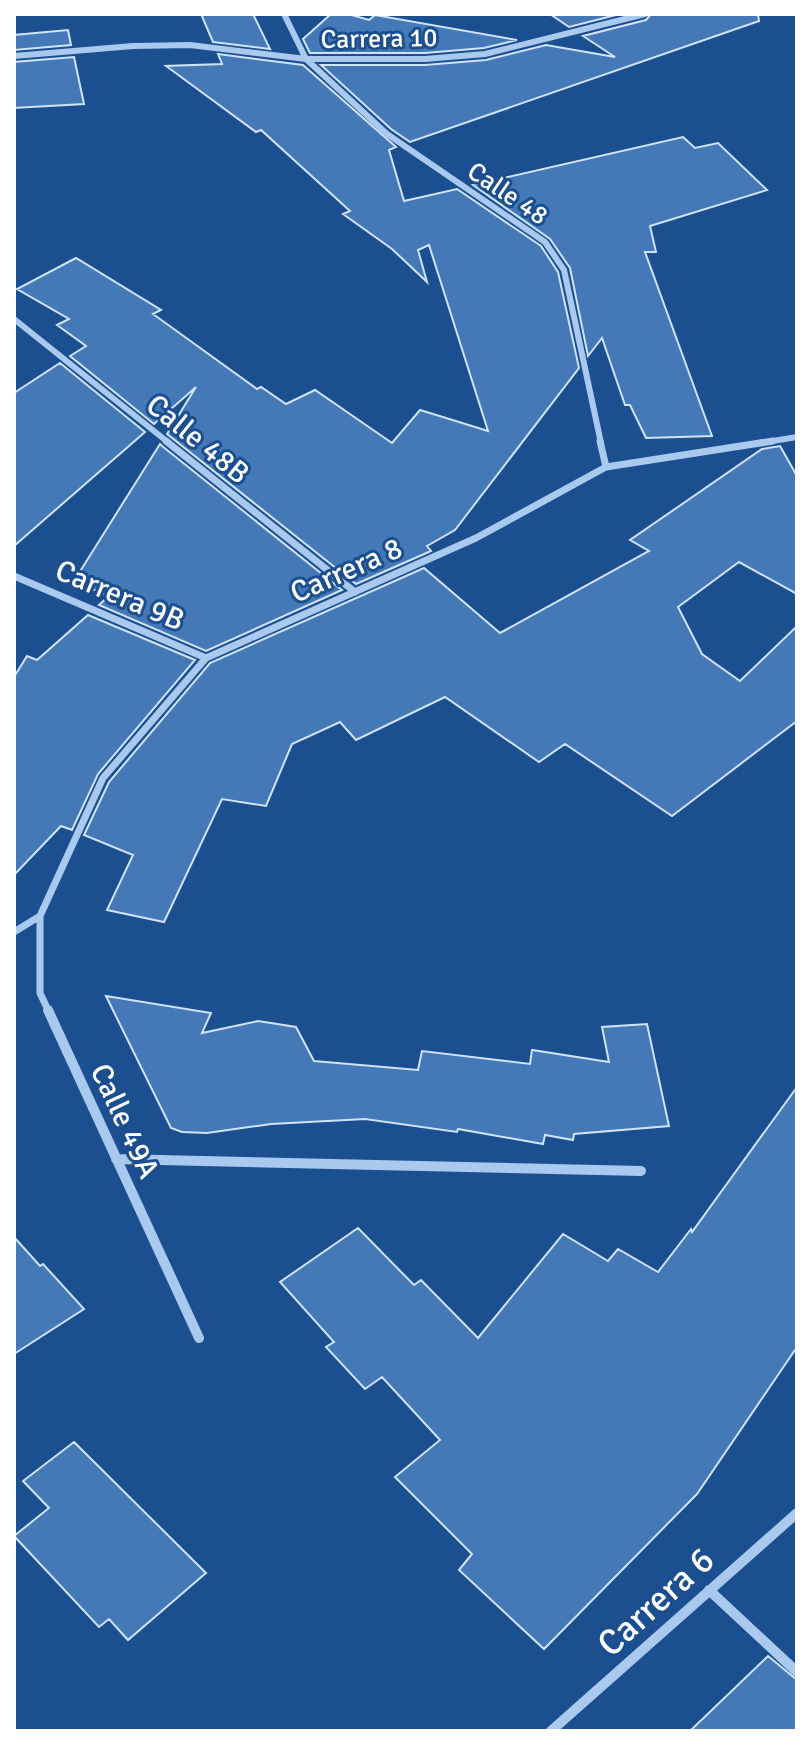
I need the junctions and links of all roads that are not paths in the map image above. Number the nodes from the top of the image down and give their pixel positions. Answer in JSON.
{"nodes":[{"id":1,"x":284,"y":14,"type":"edge"},
{"id":2,"x":645,"y":14,"type":"edge"},
{"id":3,"x":14,"y":56,"type":"edge"},
{"id":4,"x":306,"y":59,"type":"junction"},
{"id":5,"x":14,"y":319,"type":"edge"},
{"id":6,"x":797,"y":437,"type":"edge"},
{"id":7,"x":606,"y":467,"type":"junction"},
{"id":8,"x":14,"y":576,"type":"edge"},
{"id":9,"x":355,"y":592,"type":"junction"},
{"id":10,"x":206,"y":658,"type":"junction"},
{"id":11,"x":40,"y":916,"type":"junction"},
{"id":12,"x":14,"y":932,"type":"edge"},
{"id":13,"x":116,"y":1159,"type":"junction"},
{"id":14,"x":641,"y":1171,"type":"dead end"},
{"id":15,"x":199,"y":1338,"type":"dead end"},
{"id":16,"x":797,"y":1513,"type":"edge"},
{"id":17,"x":709,"y":1590,"type":"junction"},
{"id":18,"x":797,"y":1672,"type":"edge"},
{"id":19,"x":551,"y":1731,"type":"edge"}],
"edges":[{"from":1,"to":4,"type":"street","name":"Calle 48"},
{"from":2,"to":4,"type":"street","name":"Carrera 10"},
{"from":3,"to":4,"type":"street","name":"Carrera 10"},
{"from":4,"to":7,"type":"street","name":"Calle 48"},
{"from":5,"to":9,"type":"street","name":"Calle 48B"},
{"from":6,"to":7,"type":"street","name":"Carrera 8"},
{"from":7,"to":9,"type":"street","name":"Carrera 8"},
{"from":8,"to":10,"type":"street","name":"Carrera 9B"},
{"from":9,"to":10,"type":"street","name":"Carrera 8"},
{"from":10,"to":11,"type":"street","name":"Carrera 8"},
{"from":11,"to":12,"type":"street"},
{"from":11,"to":13,"type":"street","name":"Calle 49A"},
{"from":13,"to":14,"type":"street"},
{"from":13,"to":15,"type":"street","name":"Calle 49A"},
{"from":16,"to":17,"type":"street","name":"Carrera 6"},
{"from":17,"to":18,"type":"street"},
{"from":17,"to":19,"type":"street","name":"Carrera 6"}]}
